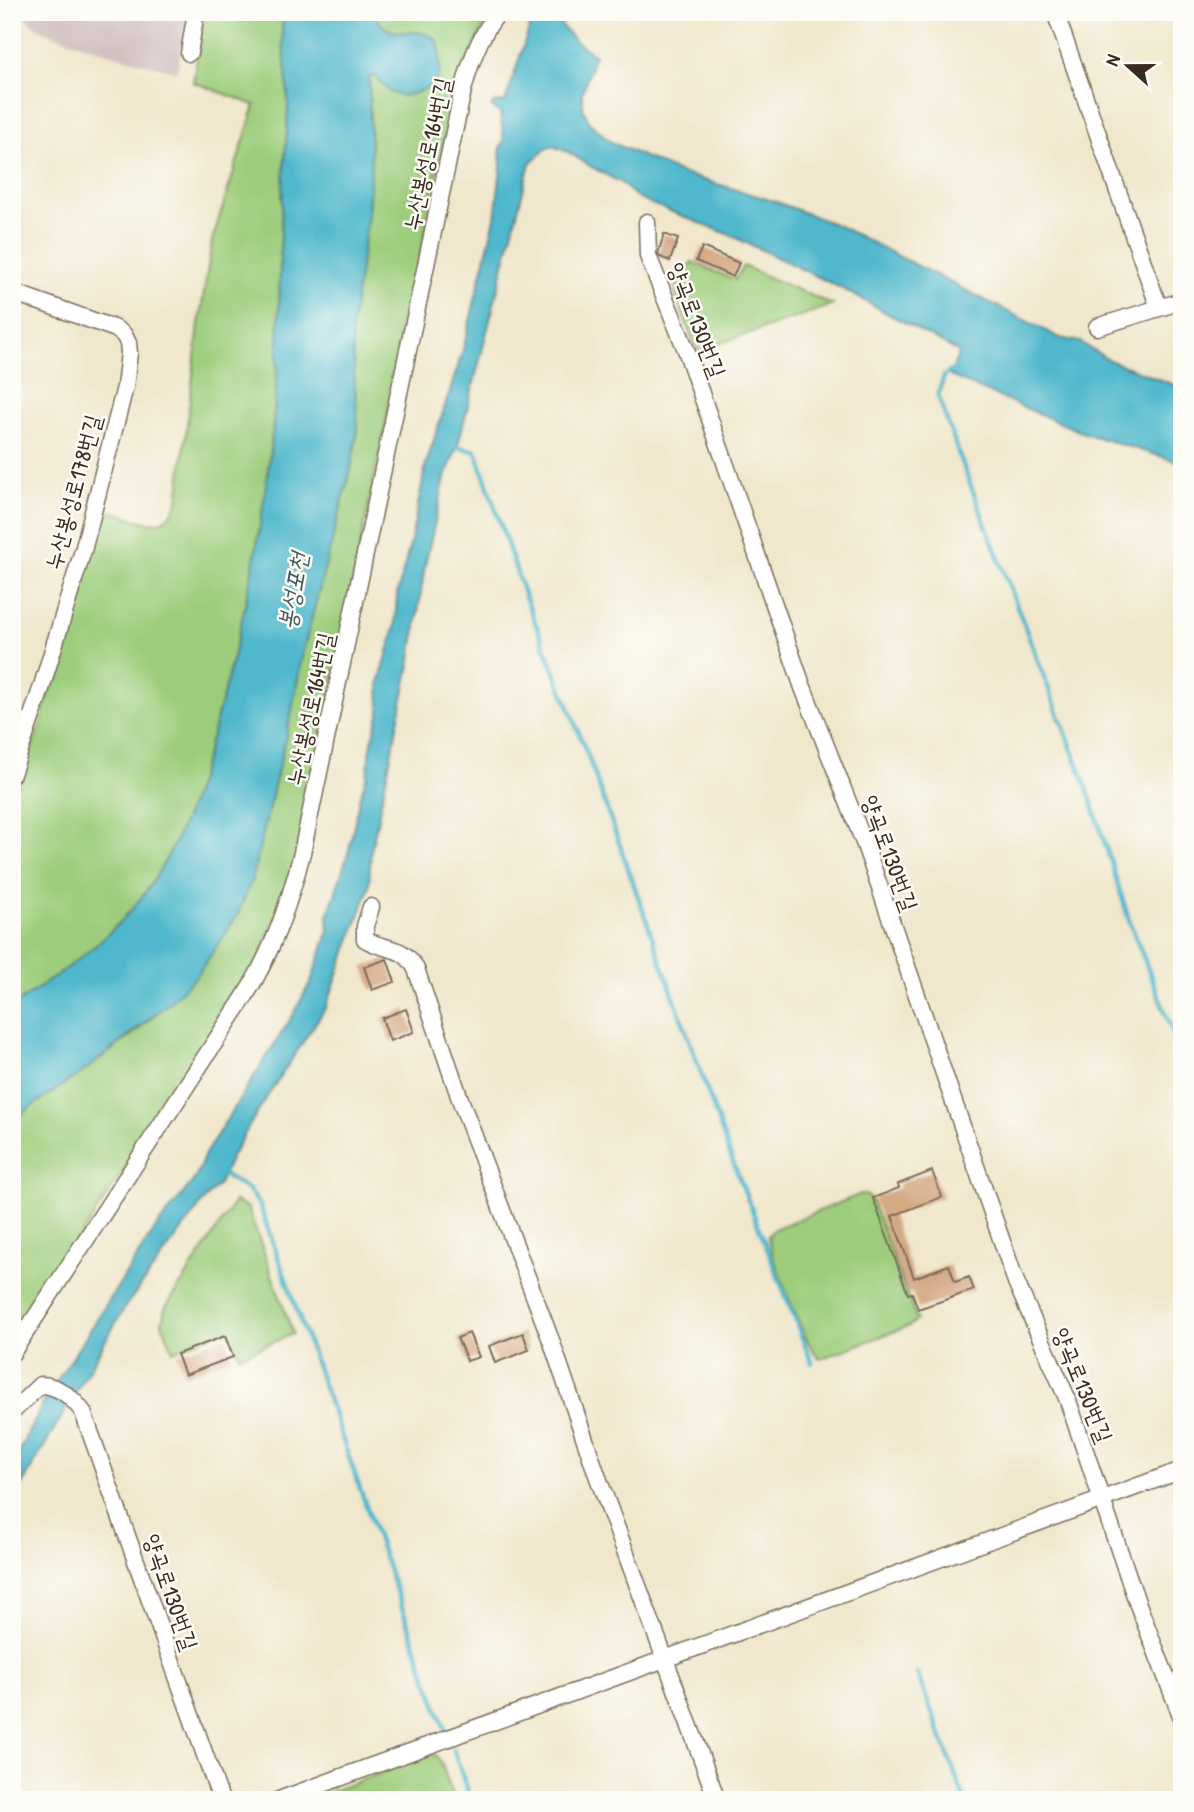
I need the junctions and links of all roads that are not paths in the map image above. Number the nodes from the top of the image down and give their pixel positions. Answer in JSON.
{"nodes":[{"id":1,"x":196,"y":12,"type":"edge"},
{"id":2,"x":499,"y":12,"type":"edge"},
{"id":3,"x":1055,"y":12,"type":"edge"},
{"id":4,"x":189,"y":53,"type":"dead end"},
{"id":5,"x":647,"y":222,"type":"dead end"},
{"id":6,"x":12,"y":292,"type":"edge"},
{"id":7,"x":1182,"y":300,"type":"edge"},
{"id":8,"x":1159,"y":308,"type":"junction"},
{"id":9,"x":1097,"y":327,"type":"dead end"},
{"id":10,"x":12,"y":774,"type":"edge"},
{"id":11,"x":371,"y":907,"type":"dead end"},
{"id":12,"x":12,"y":1353,"type":"edge"},
{"id":13,"x":12,"y":1412,"type":"edge"},
{"id":14,"x":1182,"y":1470,"type":"edge"},
{"id":15,"x":1102,"y":1497,"type":"junction"},
{"id":16,"x":666,"y":1658,"type":"junction"},
{"id":17,"x":1182,"y":1718,"type":"edge"},
{"id":18,"x":221,"y":1800,"type":"edge"},
{"id":19,"x":279,"y":1800,"type":"edge"},
{"id":20,"x":717,"y":1800,"type":"edge"}],
"edges":[{"from":1,"to":4,"type":"lane"},
{"from":2,"to":12,"type":"lane","name":"누산봉성로164번길"},
{"from":3,"to":8,"type":"lane"},
{"from":5,"to":15,"type":"lane","name":"양곡로130번길"},
{"from":6,"to":10,"type":"lane","name":"누산봉성로178번길"},
{"from":7,"to":8,"type":"lane"},
{"from":8,"to":9,"type":"lane"},
{"from":11,"to":16,"type":"lane"},
{"from":13,"to":18,"type":"lane","name":"양곡로130번길"},
{"from":14,"to":15,"type":"lane"},
{"from":15,"to":16,"type":"lane"},
{"from":15,"to":17,"type":"lane","name":"양곡로130번길"},
{"from":16,"to":19,"type":"lane"},
{"from":16,"to":20,"type":"lane"}]}
